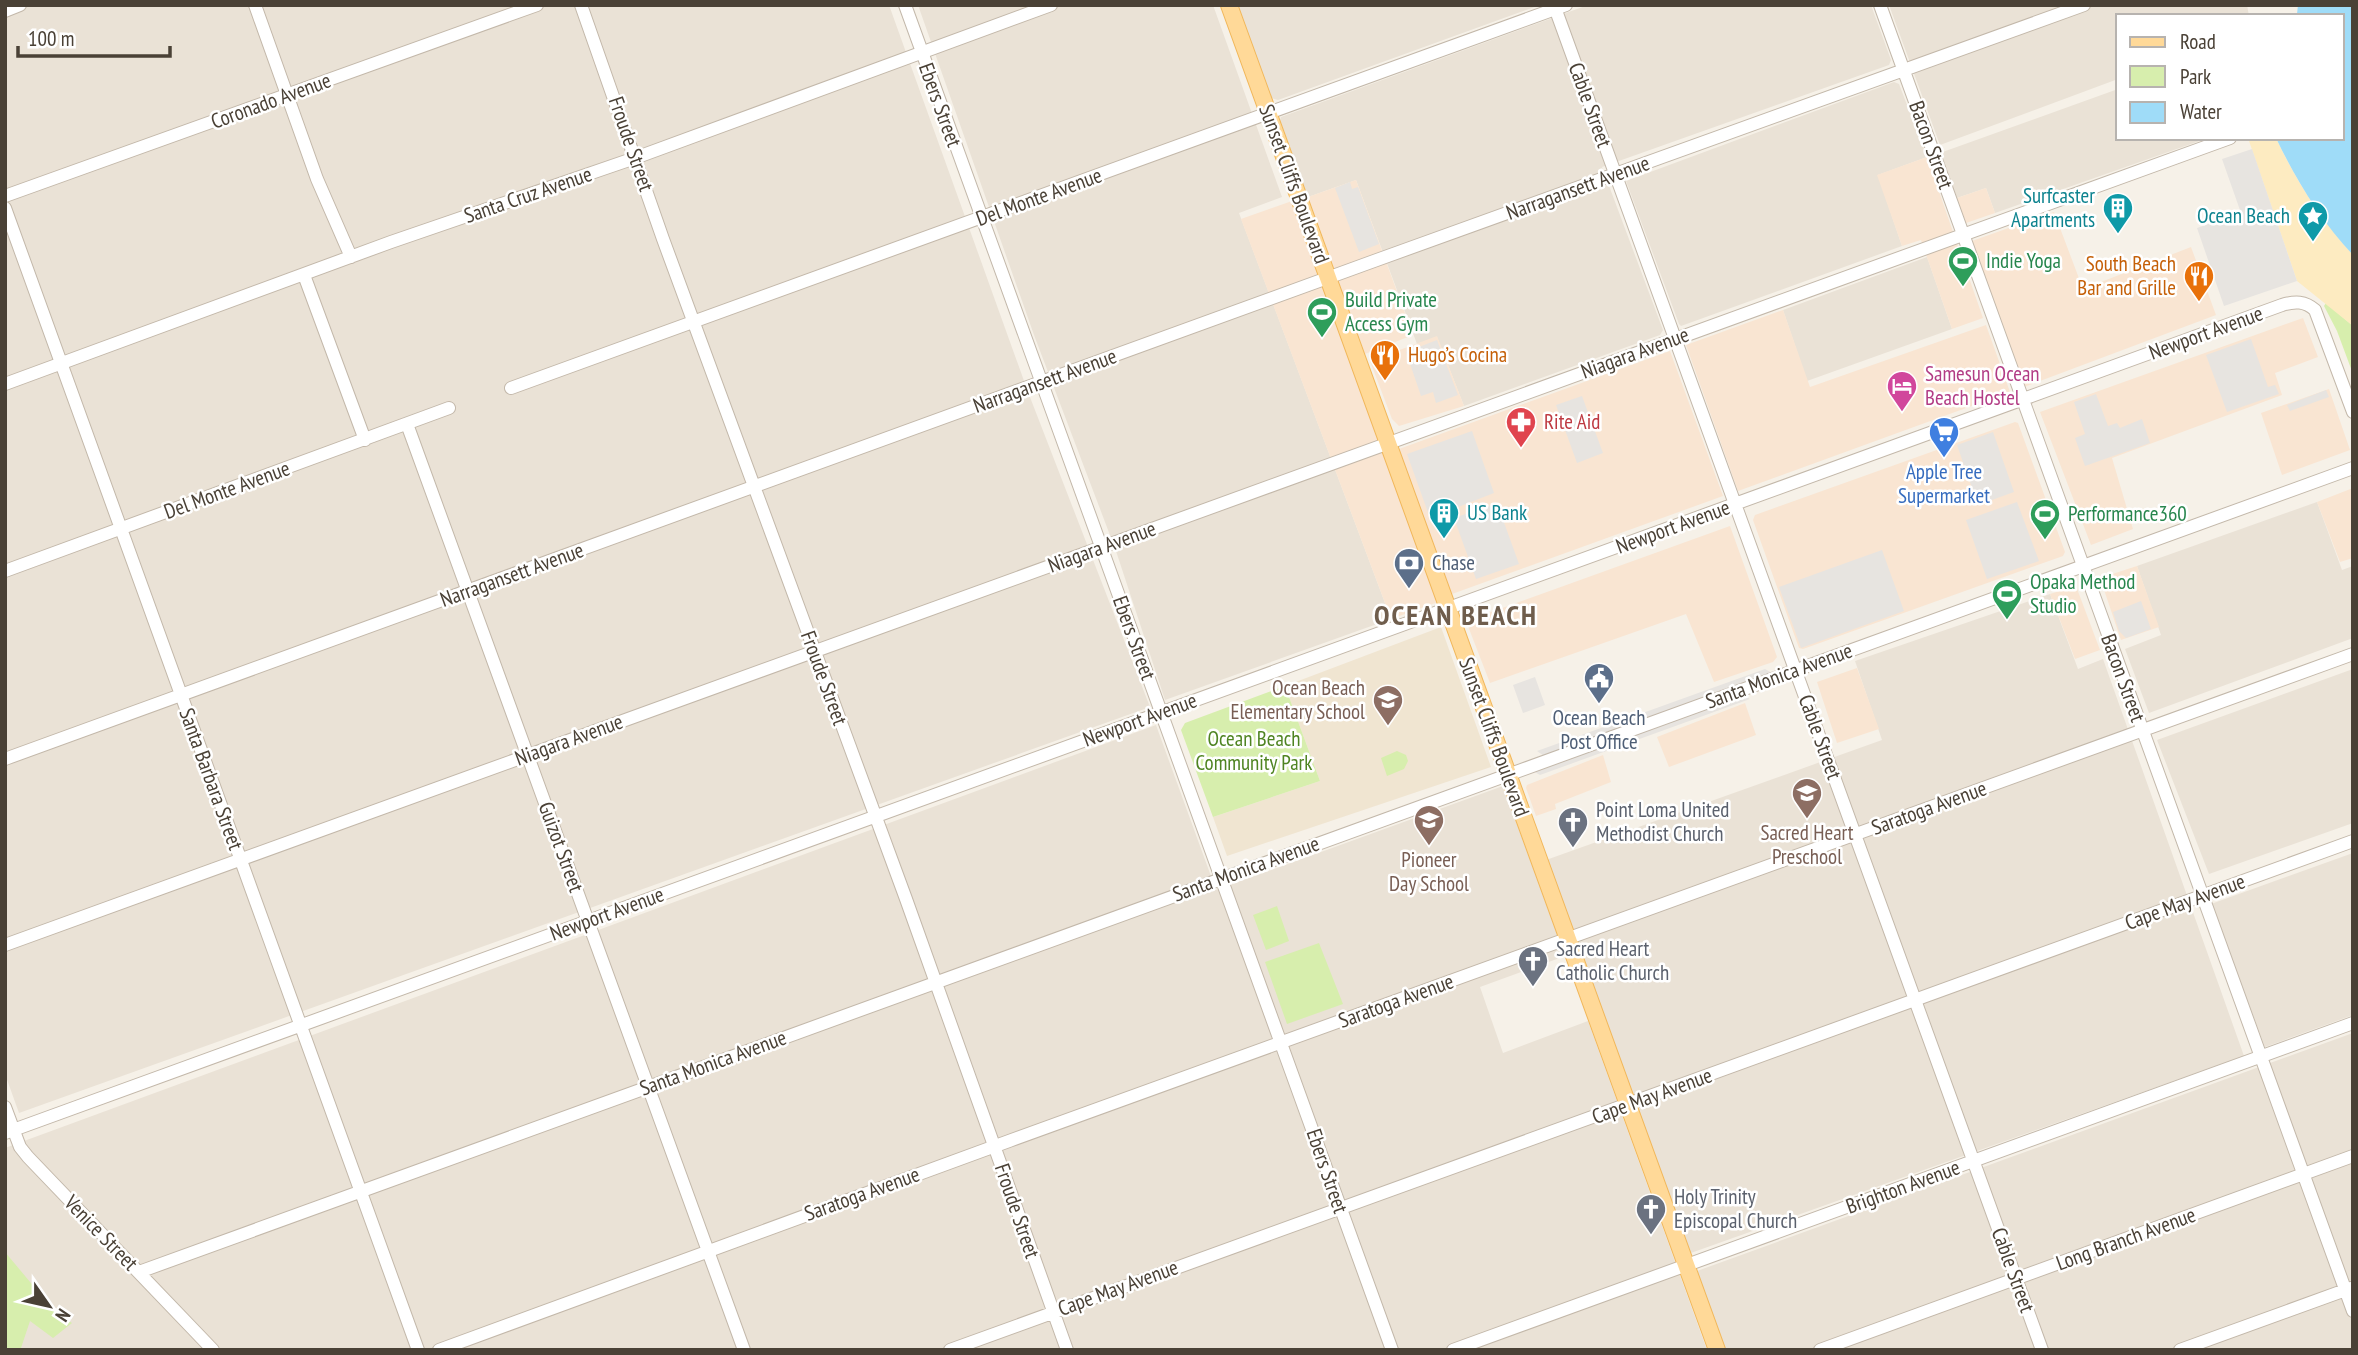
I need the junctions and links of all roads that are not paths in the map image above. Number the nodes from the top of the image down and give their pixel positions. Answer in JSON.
{"nodes":[{"id":1,"x":20,"y":5,"type":"edge"},
{"id":2,"x":255,"y":5,"type":"edge"},
{"id":3,"x":537,"y":5,"type":"edge"},
{"id":4,"x":581,"y":5,"type":"edge"},
{"id":5,"x":905,"y":5,"type":"edge"},
{"id":6,"x":1051,"y":5,"type":"edge"},
{"id":7,"x":1229,"y":5,"type":"edge"},
{"id":8,"x":1880,"y":5,"type":"edge"},
{"id":9,"x":2084,"y":5,"type":"edge"},
{"id":10,"x":1559,"y":7,"type":"edge"},
{"id":11,"x":5,"y":11,"type":"edge"},
{"id":12,"x":920,"y":52,"type":"junction"},
{"id":13,"x":1903,"y":70,"type":"junction"},
{"id":14,"x":286,"y":95,"type":"junction"},
{"id":15,"x":1268,"y":113,"type":"junction"},
{"id":16,"x":2225,"y":140,"type":"edge"},
{"id":17,"x":635,"y":158,"type":"junction"},
{"id":18,"x":1615,"y":175,"type":"junction"},
{"id":19,"x":5,"y":196,"type":"edge"},
{"id":20,"x":5,"y":208,"type":"edge"},
{"id":21,"x":981,"y":217,"type":"junction"},
{"id":22,"x":1963,"y":234,"type":"junction"},
{"id":23,"x":351,"y":257,"type":"junction"},
{"id":24,"x":304,"y":275,"type":"junction"},
{"id":25,"x":1328,"y":278,"type":"junction"},
{"id":26,"x":694,"y":321,"type":"junction"},
{"id":27,"x":1675,"y":340,"type":"junction"},
{"id":28,"x":62,"y":364,"type":"junction"},
{"id":29,"x":1042,"y":383,"type":"junction"},
{"id":30,"x":5,"y":384,"type":"edge"},
{"id":31,"x":511,"y":388,"type":"dead end"},
{"id":32,"x":2023,"y":400,"type":"junction"},
{"id":33,"x":449,"y":408,"type":"dead end"},
{"id":34,"x":2353,"y":412,"type":"edge"},
{"id":35,"x":407,"y":424,"type":"junction"},
{"id":36,"x":365,"y":440,"type":"junction"},
{"id":37,"x":1388,"y":443,"type":"junction"},
{"id":38,"x":2353,"y":468,"type":"edge"},
{"id":39,"x":755,"y":486,"type":"junction"},
{"id":40,"x":1735,"y":505,"type":"junction"},
{"id":41,"x":120,"y":528,"type":"junction"},
{"id":42,"x":1102,"y":547,"type":"junction"},
{"id":43,"x":2082,"y":566,"type":"junction"},
{"id":44,"x":5,"y":570,"type":"edge"},
{"id":45,"x":467,"y":592,"type":"junction"},
{"id":46,"x":1449,"y":609,"type":"junction"},
{"id":47,"x":814,"y":653,"type":"junction"},
{"id":48,"x":2353,"y":654,"type":"edge"},
{"id":49,"x":1796,"y":670,"type":"junction"},
{"id":50,"x":181,"y":695,"type":"junction"},
{"id":51,"x":1161,"y":712,"type":"junction"},
{"id":52,"x":2142,"y":731,"type":"junction"},
{"id":53,"x":528,"y":755,"type":"junction"},
{"id":54,"x":5,"y":759,"type":"edge"},
{"id":55,"x":1508,"y":774,"type":"junction"},
{"id":56,"x":874,"y":818,"type":"junction"},
{"id":57,"x":1855,"y":835,"type":"junction"},
{"id":58,"x":2353,"y":841,"type":"edge"},
{"id":59,"x":241,"y":860,"type":"junction"},
{"id":60,"x":1222,"y":878,"type":"junction"},
{"id":61,"x":2202,"y":896,"type":"junction"},
{"id":62,"x":588,"y":921,"type":"junction"},
{"id":63,"x":1567,"y":939,"type":"junction"},
{"id":64,"x":5,"y":945,"type":"edge"},
{"id":65,"x":935,"y":982,"type":"junction"},
{"id":66,"x":1914,"y":1000,"type":"junction"},
{"id":67,"x":2353,"y":1023,"type":"edge"},
{"id":68,"x":302,"y":1026,"type":"junction"},
{"id":69,"x":1282,"y":1043,"type":"junction"},
{"id":70,"x":2260,"y":1056,"type":"junction"},
{"id":71,"x":648,"y":1086,"type":"junction"},
{"id":72,"x":1627,"y":1105,"type":"junction"},
{"id":73,"x":5,"y":1107,"type":"edge"},
{"id":74,"x":9,"y":1131,"type":"edge"},
{"id":75,"x":994,"y":1146,"type":"junction"},
{"id":76,"x":2353,"y":1156,"type":"edge"},
{"id":77,"x":1973,"y":1161,"type":"junction"},
{"id":78,"x":2302,"y":1175,"type":"junction"},
{"id":79,"x":360,"y":1191,"type":"junction"},
{"id":80,"x":1339,"y":1209,"type":"junction"},
{"id":81,"x":708,"y":1251,"type":"junction"},
{"id":82,"x":1686,"y":1266,"type":"junction"},
{"id":83,"x":139,"y":1272,"type":"junction"},
{"id":84,"x":2016,"y":1279,"type":"junction"},
{"id":85,"x":2349,"y":1288,"type":"edge"},
{"id":86,"x":2353,"y":1311,"type":"edge"},
{"id":87,"x":1053,"y":1312,"type":"junction"},
{"id":88,"x":213,"y":1350,"type":"edge"},
{"id":89,"x":418,"y":1350,"type":"edge"},
{"id":90,"x":439,"y":1350,"type":"edge"},
{"id":91,"x":744,"y":1350,"type":"edge"},
{"id":92,"x":950,"y":1350,"type":"edge"},
{"id":93,"x":1067,"y":1350,"type":"edge"},
{"id":94,"x":1392,"y":1350,"type":"edge"},
{"id":95,"x":1453,"y":1350,"type":"edge"},
{"id":96,"x":1717,"y":1350,"type":"edge"},
{"id":97,"x":1820,"y":1350,"type":"edge"},
{"id":98,"x":2042,"y":1350,"type":"edge"},
{"id":99,"x":2180,"y":1350,"type":"edge"}],
"edges":[{"from":1,"to":11,"type":"street"},
{"from":2,"to":14,"type":"street"},
{"from":3,"to":14,"type":"street","name":"Coronado Avenue"},
{"from":4,"to":17,"type":"street","name":"Froude Street"},
{"from":5,"to":12,"type":"street","name":"Ebers Street"},
{"from":6,"to":12,"type":"street","name":"Santa Cruz Avenue"},
{"from":7,"to":15,"type":"main road","name":"Sunset Cliffs Boulevard"},
{"from":8,"to":13,"type":"street","name":"Bacon Street"},
{"from":9,"to":13,"type":"street","name":"Narragansett Avenue"},
{"from":10,"to":15,"type":"street","name":"Del Monte Avenue"},
{"from":10,"to":18,"type":"street","name":"Cable Street"},
{"from":12,"to":17,"type":"street","name":"Santa Cruz Avenue"},
{"from":12,"to":21,"type":"street","name":"Ebers Street"},
{"from":13,"to":18,"type":"street","name":"Narragansett Avenue"},
{"from":13,"to":22,"type":"street","name":"Bacon Street"},
{"from":14,"to":19,"type":"street","name":"Coronado Avenue"},
{"from":14,"to":23,"type":"street"},
{"from":15,"to":21,"type":"street","name":"Del Monte Avenue"},
{"from":15,"to":25,"type":"main road","name":"Sunset Cliffs Boulevard"},
{"from":16,"to":22,"type":"street","name":"Niagara Avenue"},
{"from":17,"to":23,"type":"street","name":"Santa Cruz Avenue"},
{"from":17,"to":26,"type":"street","name":"Froude Street"},
{"from":18,"to":25,"type":"street","name":"Narragansett Avenue"},
{"from":18,"to":27,"type":"street","name":"Cable Street"},
{"from":20,"to":28,"type":"street","name":"Santa Barbara Street"},
{"from":21,"to":26,"type":"street","name":"Del Monte Avenue"},
{"from":21,"to":29,"type":"street","name":"Ebers Street"},
{"from":22,"to":27,"type":"street","name":"Niagara Avenue"},
{"from":22,"to":32,"type":"street","name":"Bacon Street"},
{"from":23,"to":24,"type":"street","name":"Santa Cruz Avenue"},
{"from":24,"to":28,"type":"street","name":"Santa Cruz Avenue"},
{"from":24,"to":36,"type":"street"},
{"from":25,"to":29,"type":"street","name":"Narragansett Avenue"},
{"from":25,"to":37,"type":"main road","name":"Sunset Cliffs Boulevard"},
{"from":26,"to":31,"type":"street","name":"Del Monte Avenue"},
{"from":26,"to":39,"type":"street","name":"Froude Street"},
{"from":27,"to":37,"type":"street","name":"Niagara Avenue"},
{"from":27,"to":40,"type":"street","name":"Cable Street"},
{"from":28,"to":30,"type":"street","name":"Santa Cruz Avenue"},
{"from":28,"to":41,"type":"street","name":"Santa Barbara Street"},
{"from":29,"to":39,"type":"street","name":"Narragansett Avenue"},
{"from":29,"to":42,"type":"street","name":"Ebers Street"},
{"from":32,"to":34,"type":"street","name":"Newport Avenue"},
{"from":32,"to":40,"type":"street","name":"Newport Avenue"},
{"from":32,"to":43,"type":"street","name":"Bacon Street"},
{"from":33,"to":35,"type":"street","name":"Del Monte Avenue"},
{"from":35,"to":36,"type":"street","name":"Del Monte Avenue"},
{"from":35,"to":45,"type":"street","name":"Guizot Street"},
{"from":36,"to":41,"type":"street","name":"Del Monte Avenue"},
{"from":37,"to":42,"type":"street","name":"Niagara Avenue"},
{"from":37,"to":46,"type":"main road","name":"Sunset Cliffs Boulevard"},
{"from":38,"to":43,"type":"street","name":"Santa Monica Avenue"},
{"from":39,"to":45,"type":"street","name":"Narragansett Avenue"},
{"from":39,"to":47,"type":"street","name":"Froude Street"},
{"from":40,"to":46,"type":"street","name":"Newport Avenue"},
{"from":40,"to":49,"type":"street","name":"Cable Street"},
{"from":41,"to":44,"type":"street","name":"Del Monte Avenue"},
{"from":41,"to":50,"type":"street","name":"Santa Barbara Street"},
{"from":42,"to":47,"type":"street","name":"Niagara Avenue"},
{"from":42,"to":51,"type":"street","name":"Ebers Street"},
{"from":43,"to":49,"type":"street","name":"Santa Monica Avenue"},
{"from":43,"to":52,"type":"street","name":"Bacon Street"},
{"from":45,"to":50,"type":"street","name":"Narragansett Avenue"},
{"from":45,"to":53,"type":"street","name":"Guizot Street"},
{"from":46,"to":51,"type":"street","name":"Newport Avenue"},
{"from":46,"to":55,"type":"main road","name":"Sunset Cliffs Boulevard"},
{"from":47,"to":53,"type":"street","name":"Niagara Avenue"},
{"from":47,"to":56,"type":"street","name":"Froude Street"},
{"from":48,"to":52,"type":"street","name":"Saratoga Avenue"},
{"from":49,"to":55,"type":"street","name":"Santa Monica Avenue"},
{"from":49,"to":57,"type":"street","name":"Cable Street"},
{"from":50,"to":54,"type":"street","name":"Narragansett Avenue"},
{"from":50,"to":59,"type":"street","name":"Santa Barbara Street"},
{"from":51,"to":56,"type":"street","name":"Newport Avenue"},
{"from":51,"to":60,"type":"street","name":"Ebers Street"},
{"from":52,"to":57,"type":"street","name":"Saratoga Avenue"},
{"from":52,"to":61,"type":"street","name":"Bacon Street"},
{"from":53,"to":59,"type":"street","name":"Niagara Avenue"},
{"from":53,"to":62,"type":"street","name":"Guizot Street"},
{"from":55,"to":60,"type":"street","name":"Santa Monica Avenue"},
{"from":55,"to":63,"type":"main road","name":"Sunset Cliffs Boulevard"},
{"from":56,"to":62,"type":"street","name":"Newport Avenue"},
{"from":56,"to":65,"type":"street","name":"Froude Street"},
{"from":57,"to":63,"type":"street","name":"Saratoga Avenue"},
{"from":57,"to":66,"type":"street","name":"Cable Street"},
{"from":58,"to":61,"type":"street","name":"Cape May Avenue"},
{"from":59,"to":64,"type":"street","name":"Niagara Avenue"},
{"from":59,"to":68,"type":"street","name":"Santa Barbara Street"},
{"from":60,"to":65,"type":"street","name":"Santa Monica Avenue"},
{"from":60,"to":69,"type":"street","name":"Ebers Street"},
{"from":61,"to":66,"type":"street","name":"Cape May Avenue"},
{"from":61,"to":70,"type":"street","name":"Bacon Street"},
{"from":62,"to":68,"type":"street","name":"Newport Avenue"},
{"from":62,"to":71,"type":"street","name":"Guizot Street"},
{"from":63,"to":69,"type":"street","name":"Saratoga Avenue"},
{"from":63,"to":72,"type":"main road","name":"Sunset Cliffs Boulevard"},
{"from":65,"to":71,"type":"street","name":"Santa Monica Avenue"},
{"from":65,"to":75,"type":"street","name":"Froude Street"},
{"from":66,"to":72,"type":"street","name":"Cape May Avenue"},
{"from":66,"to":77,"type":"street","name":"Cable Street"},
{"from":67,"to":70,"type":"street","name":"Brighton Avenue"},
{"from":68,"to":74,"type":"street","name":"Newport Avenue"},
{"from":68,"to":79,"type":"street","name":"Santa Barbara Street"},
{"from":69,"to":75,"type":"street","name":"Saratoga Avenue"},
{"from":69,"to":80,"type":"street","name":"Ebers Street"},
{"from":70,"to":77,"type":"street","name":"Brighton Avenue"},
{"from":70,"to":78,"type":"street","name":"Bacon Street"},
{"from":71,"to":79,"type":"street","name":"Santa Monica Avenue"},
{"from":71,"to":81,"type":"street","name":"Guizot Street"},
{"from":72,"to":80,"type":"street","name":"Cape May Avenue"},
{"from":72,"to":82,"type":"main road","name":"Sunset Cliffs Boulevard"},
{"from":73,"to":74,"type":"street","name":"Venice Street"},
{"from":74,"to":83,"type":"street","name":"Venice Street"},
{"from":75,"to":81,"type":"street","name":"Saratoga Avenue"},
{"from":75,"to":87,"type":"street","name":"Froude Street"},
{"from":76,"to":78,"type":"street","name":"Long Branch Avenue"},
{"from":77,"to":82,"type":"street","name":"Brighton Avenue"},
{"from":77,"to":84,"type":"street","name":"Cable Street"},
{"from":78,"to":84,"type":"street","name":"Long Branch Avenue"},
{"from":78,"to":85,"type":"street","name":"Bacon Street"},
{"from":79,"to":83,"type":"street","name":"Santa Monica Avenue"},
{"from":79,"to":89,"type":"street","name":"Santa Barbara Street"},
{"from":80,"to":87,"type":"street","name":"Cape May Avenue"},
{"from":80,"to":94,"type":"street","name":"Ebers Street"},
{"from":81,"to":90,"type":"street","name":"Saratoga Avenue"},
{"from":81,"to":91,"type":"street","name":"Guizot Street"},
{"from":82,"to":95,"type":"street","name":"Brighton Avenue"},
{"from":82,"to":96,"type":"main road","name":"Sunset Cliffs Boulevard"},
{"from":83,"to":88,"type":"street","name":"Venice Street"},
{"from":84,"to":97,"type":"street","name":"Long Branch Avenue"},
{"from":84,"to":98,"type":"street","name":"Cable Street"},
{"from":85,"to":86,"type":"street","name":"Bacon Street"},
{"from":85,"to":99,"type":"street"},
{"from":87,"to":92,"type":"street","name":"Cape May Avenue"},
{"from":87,"to":93,"type":"street","name":"Froude Street"}]}
